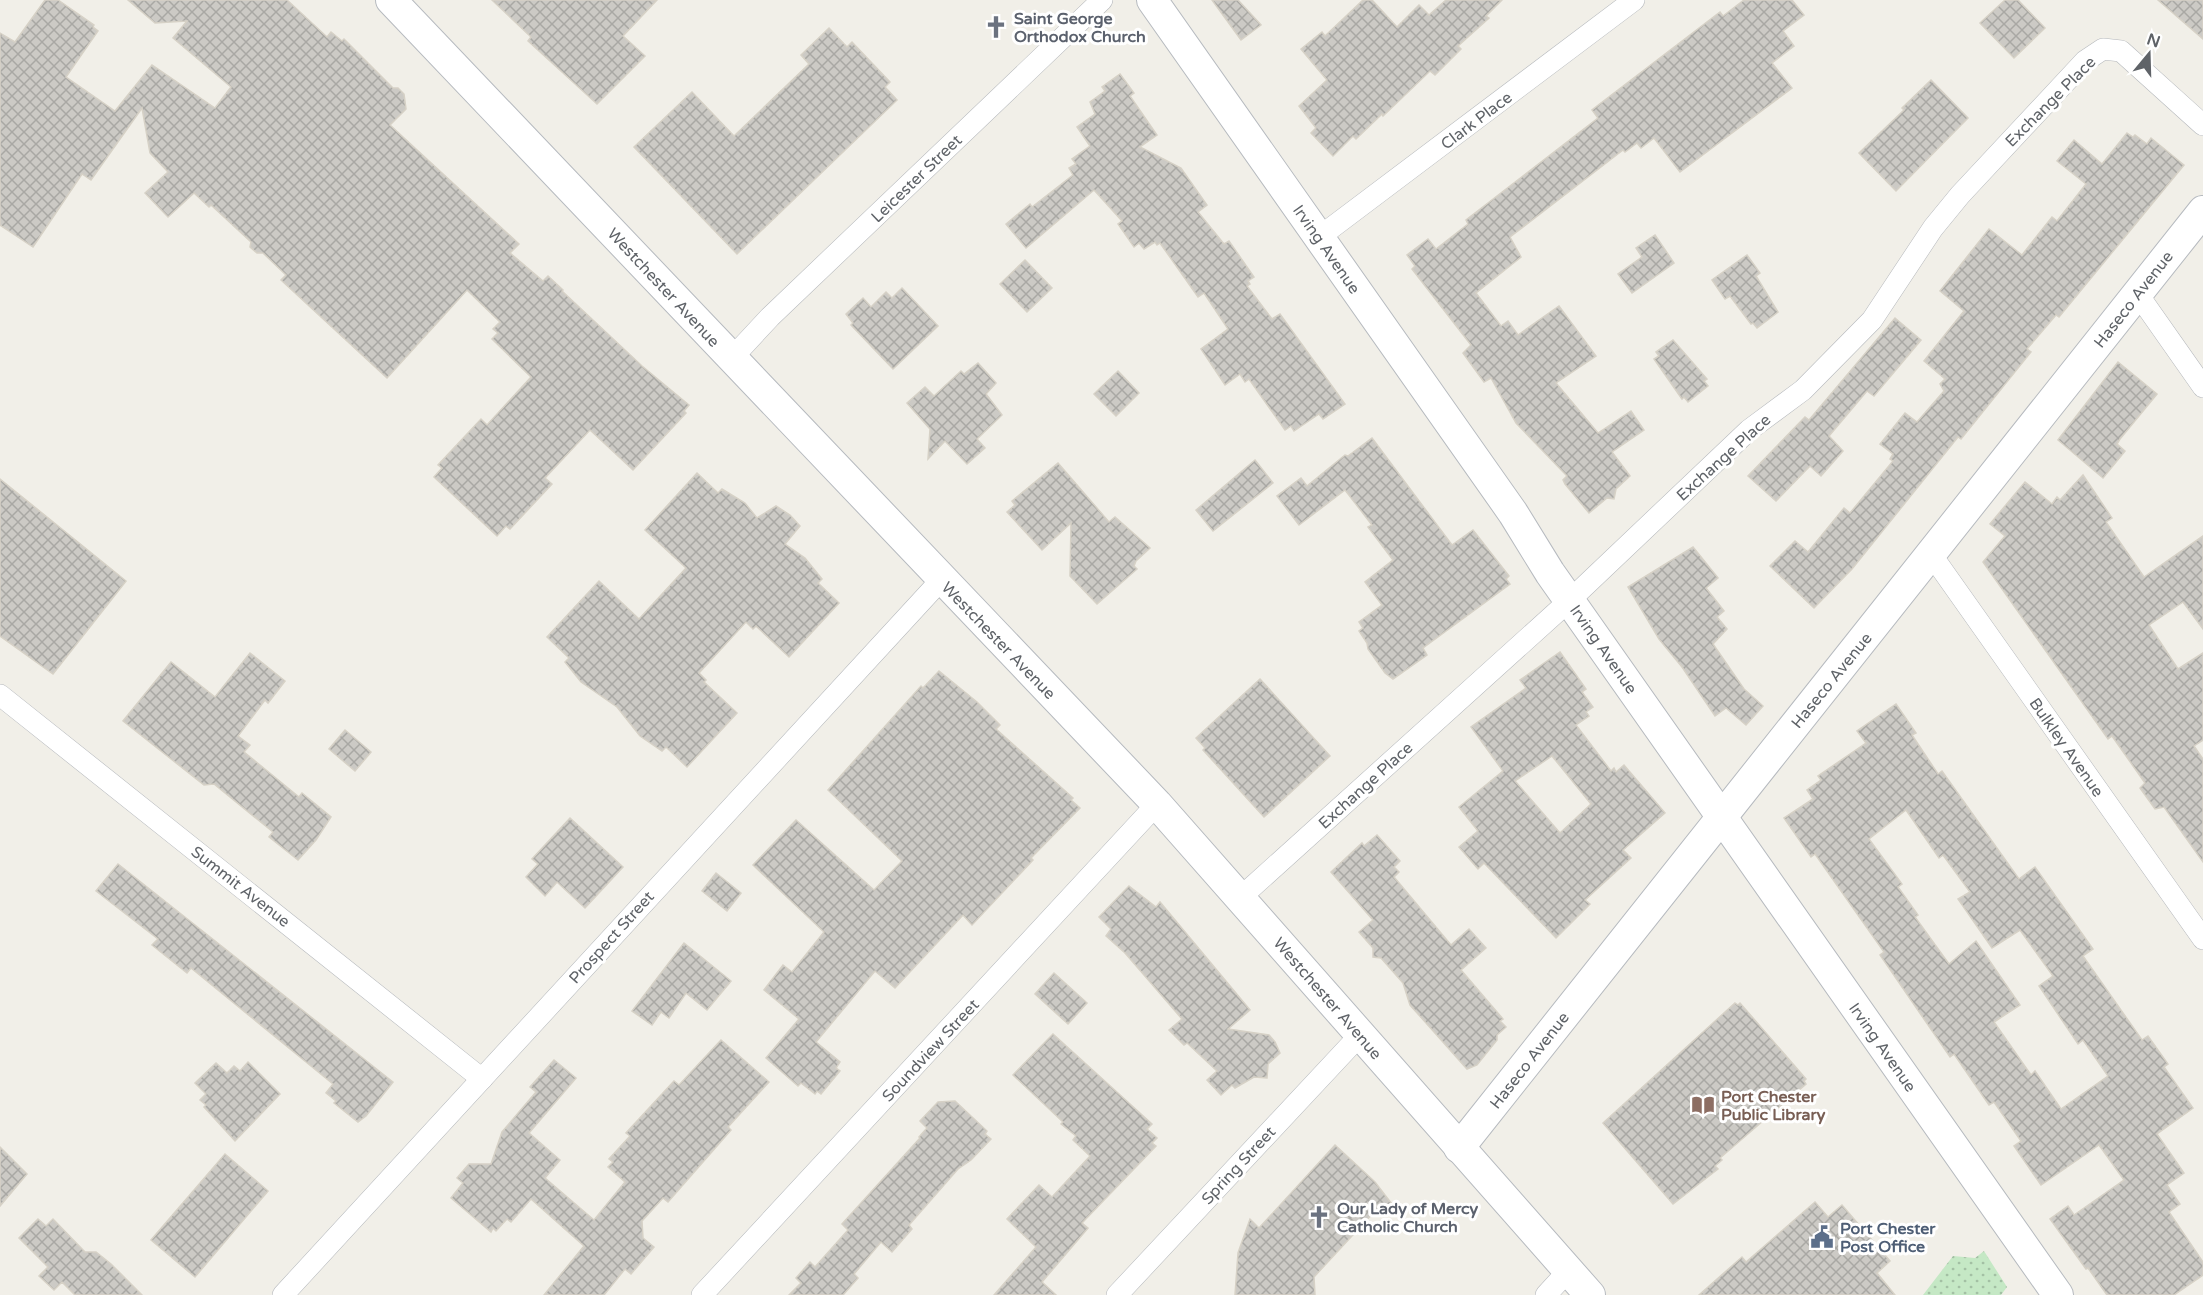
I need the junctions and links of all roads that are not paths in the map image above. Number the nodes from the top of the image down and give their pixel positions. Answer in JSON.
{"nodes":[{"id":1,"x":391,"y":0,"type":"edge"},
{"id":2,"x":1102,"y":0,"type":"edge"},
{"id":3,"x":1152,"y":0,"type":"edge"},
{"id":4,"x":1634,"y":0,"type":"edge"},
{"id":5,"x":2203,"y":125,"type":"edge"},
{"id":6,"x":2203,"y":211,"type":"edge"},
{"id":7,"x":1318,"y":238,"type":"junction"},
{"id":8,"x":2137,"y":293,"type":"junction"},
{"id":9,"x":731,"y":359,"type":"junction"},
{"id":10,"x":2203,"y":387,"type":"edge"},
{"id":11,"x":1931,"y":554,"type":"junction"},
{"id":12,"x":940,"y":580,"type":"junction"},
{"id":13,"x":1570,"y":600,"type":"junction"},
{"id":14,"x":0,"y":694,"type":"edge"},
{"id":15,"x":1157,"y":804,"type":"junction"},
{"id":16,"x":1720,"y":816,"type":"junction"},
{"id":17,"x":1241,"y":897,"type":"junction"},
{"id":18,"x":2203,"y":939,"type":"edge"},
{"id":19,"x":1360,"y":1035,"type":"junction"},
{"id":20,"x":482,"y":1079,"type":"junction"},
{"id":21,"x":1459,"y":1148,"type":"junction"},
{"id":22,"x":1569,"y":1270,"type":"junction"},
{"id":23,"x":283,"y":1295,"type":"edge"},
{"id":24,"x":702,"y":1295,"type":"edge"},
{"id":25,"x":1117,"y":1295,"type":"edge"},
{"id":26,"x":1546,"y":1295,"type":"edge"},
{"id":27,"x":1590,"y":1295,"type":"edge"},
{"id":28,"x":2058,"y":1295,"type":"edge"}],
"edges":[{"from":1,"to":9,"type":"street","name":"Westchester Avenue"},
{"from":2,"to":9,"type":"street","name":"Leicester Street"},
{"from":3,"to":7,"type":"street","name":"Irving Avenue"},
{"from":4,"to":7,"type":"street","name":"Clark Place"},
{"from":5,"to":13,"type":"street","name":"Exchange Place"},
{"from":6,"to":8,"type":"street","name":"Haseco Avenue"},
{"from":7,"to":13,"type":"street","name":"Irving Avenue"},
{"from":8,"to":10,"type":"street"},
{"from":8,"to":11,"type":"street","name":"Haseco Avenue"},
{"from":9,"to":12,"type":"street","name":"Westchester Avenue"},
{"from":11,"to":16,"type":"street","name":"Haseco Avenue"},
{"from":11,"to":18,"type":"street","name":"Bulkley Avenue"},
{"from":12,"to":15,"type":"street","name":"Westchester Avenue"},
{"from":12,"to":20,"type":"street","name":"Prospect Street"},
{"from":13,"to":16,"type":"street","name":"Irving Avenue"},
{"from":13,"to":17,"type":"street","name":"Exchange Place"},
{"from":14,"to":20,"type":"street","name":"Summit Avenue"},
{"from":15,"to":17,"type":"street","name":"Westchester Avenue"},
{"from":15,"to":24,"type":"street","name":"Soundview Street"},
{"from":16,"to":21,"type":"street","name":"Haseco Avenue"},
{"from":16,"to":28,"type":"street","name":"Irving Avenue"},
{"from":17,"to":19,"type":"street","name":"Westchester Avenue"},
{"from":19,"to":21,"type":"street","name":"Westchester Avenue"},
{"from":19,"to":25,"type":"street","name":"Spring Street"},
{"from":20,"to":23,"type":"street","name":"Prospect Street"},
{"from":21,"to":22,"type":"street","name":"Westchester Avenue"},
{"from":22,"to":26,"type":"street"},
{"from":22,"to":27,"type":"street","name":"Westchester Avenue"}]}
